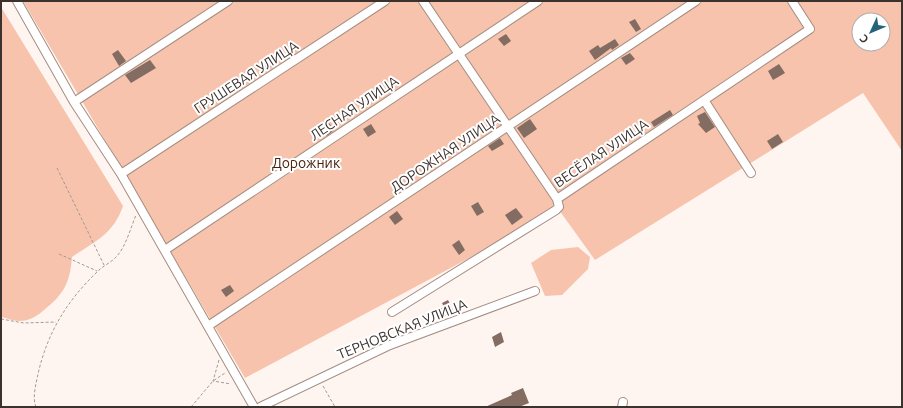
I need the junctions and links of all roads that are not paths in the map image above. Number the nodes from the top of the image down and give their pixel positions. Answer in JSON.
{"nodes":[{"id":1,"x":17,"y":1,"type":"edge"},
{"id":2,"x":228,"y":1,"type":"edge"},
{"id":3,"x":385,"y":1,"type":"edge"},
{"id":4,"x":423,"y":1,"type":"edge"},
{"id":5,"x":538,"y":1,"type":"edge"},
{"id":6,"x":696,"y":1,"type":"edge"},
{"id":7,"x":792,"y":1,"type":"edge"},
{"id":8,"x":459,"y":54,"type":"junction"},
{"id":9,"x":704,"y":100,"type":"junction"},
{"id":10,"x":74,"y":102,"type":"junction"},
{"id":11,"x":508,"y":127,"type":"junction"},
{"id":12,"x":751,"y":173,"type":"dead end"},
{"id":13,"x":121,"y":174,"type":"junction"},
{"id":14,"x":557,"y":199,"type":"junction"},
{"id":15,"x":165,"y":250,"type":"junction"},
{"id":16,"x":534,"y":291,"type":"dead end"},
{"id":17,"x":392,"y":312,"type":"dead end"},
{"id":18,"x":208,"y":326,"type":"junction"},
{"id":19,"x":254,"y":407,"type":"edge"},
{"id":20,"x":260,"y":407,"type":"edge"}],
"edges":[{"from":1,"to":10,"type":"street"},
{"from":2,"to":10,"type":"street"},
{"from":3,"to":13,"type":"street","name":"ГРУШЕВАЯ УЛИЦА"},
{"from":4,"to":8,"type":"street"},
{"from":5,"to":8,"type":"street","name":"ЛЕСНАЯ УЛИЦА"},
{"from":6,"to":11,"type":"street","name":"ДОРОЖНАЯ УЛИЦА"},
{"from":7,"to":9,"type":"street","name":"ВЕСЁЛАЯ УЛИЦА"},
{"from":8,"to":11,"type":"street"},
{"from":8,"to":15,"type":"street","name":"ЛЕСНАЯ УЛИЦА"},
{"from":9,"to":12,"type":"street"},
{"from":9,"to":14,"type":"street","name":"ВЕСЁЛАЯ УЛИЦА"},
{"from":10,"to":13,"type":"street"},
{"from":11,"to":14,"type":"street"},
{"from":11,"to":18,"type":"street","name":"ДОРОЖНАЯ УЛИЦА"},
{"from":13,"to":15,"type":"street"},
{"from":14,"to":17,"type":"street","name":"ВЕСЁЛАЯ УЛИЦА"},
{"from":15,"to":18,"type":"street"},
{"from":16,"to":20,"type":"street","name":"ТЕРНОВСКАЯ УЛИЦА"},
{"from":18,"to":19,"type":"street"}]}
